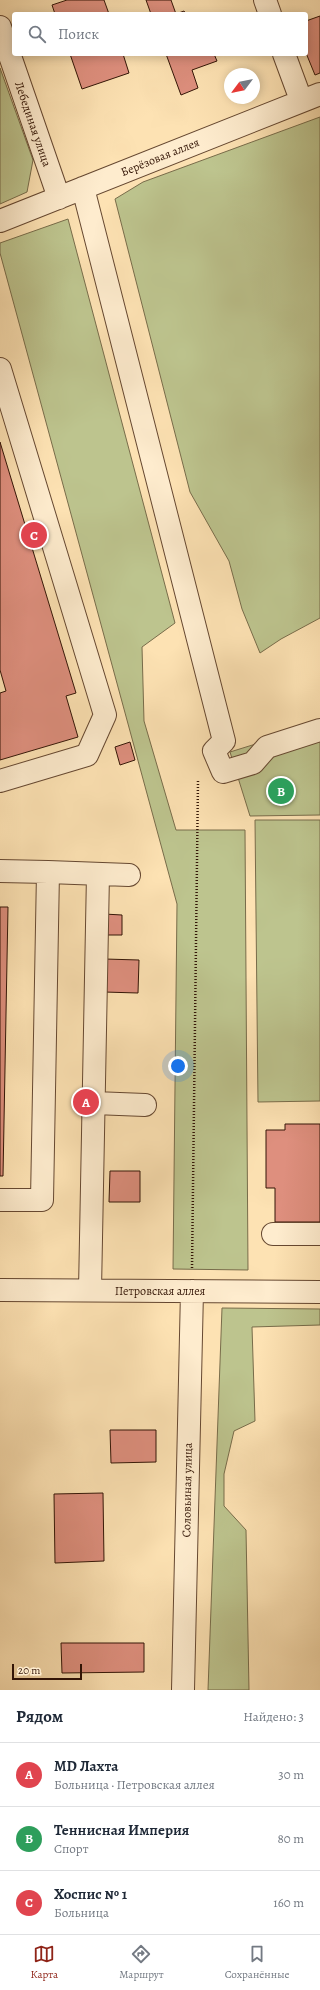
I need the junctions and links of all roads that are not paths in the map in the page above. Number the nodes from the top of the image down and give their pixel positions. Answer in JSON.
{"nodes":[{"id":1,"x":265,"y":0,"type":"edge"},
{"id":2,"x":269,"y":12,"type":"edge"},
{"id":3,"x":0,"y":27,"type":"edge"},
{"id":4,"x":285,"y":56,"type":"edge"},
{"id":5,"x":310,"y":97,"type":"edge"},
{"id":6,"x":83,"y":188,"type":"junction"},
{"id":7,"x":59,"y":198,"type":"junction"},
{"id":8,"x":0,"y":221,"type":"edge"},
{"id":9,"x":0,"y":369,"type":"edge"},
{"id":10,"x":320,"y":730,"type":"edge"},
{"id":11,"x":0,"y":781,"type":"edge"},
{"id":12,"x":0,"y":871,"type":"edge"},
{"id":13,"x":48,"y":872,"type":"junction"},
{"id":14,"x":98,"y":874,"type":"junction"},
{"id":15,"x":129,"y":875,"type":"dead end"},
{"id":16,"x":94,"y":1103,"type":"junction"},
{"id":17,"x":145,"y":1105,"type":"dead end"},
{"id":18,"x":0,"y":1200,"type":"edge"},
{"id":19,"x":273,"y":1234,"type":"dead end"},
{"id":20,"x":320,"y":1234,"type":"edge"},
{"id":21,"x":0,"y":1290,"type":"edge"},
{"id":22,"x":90,"y":1290,"type":"junction"},
{"id":23,"x":192,"y":1291,"type":"junction"},
{"id":24,"x":320,"y":1292,"type":"edge"},
{"id":25,"x":183,"y":1690,"type":"edge"}],
"edges":[{"from":1,"to":2,"type":"street"},
{"from":3,"to":7,"type":"street","name":"Лебединая улица"},
{"from":4,"to":5,"type":"street"},
{"from":5,"to":6,"type":"street","name":"Берёзовая аллея"},
{"from":6,"to":7,"type":"street","name":"Берёзовая аллея"},
{"from":6,"to":10,"type":"street"},
{"from":7,"to":8,"type":"street","name":"Берёзовая аллея"},
{"from":9,"to":11,"type":"street"},
{"from":12,"to":13,"type":"street"},
{"from":13,"to":14,"type":"street"},
{"from":13,"to":18,"type":"street"},
{"from":14,"to":15,"type":"street"},
{"from":14,"to":16,"type":"street"},
{"from":16,"to":17,"type":"street"},
{"from":16,"to":22,"type":"street"},
{"from":19,"to":20,"type":"street"},
{"from":21,"to":22,"type":"street","name":"Петровская аллея"},
{"from":22,"to":23,"type":"street","name":"Петровская аллея"},
{"from":23,"to":24,"type":"street","name":"Петровская аллея"},
{"from":23,"to":25,"type":"street","name":"Соловьиная улица"}]}
